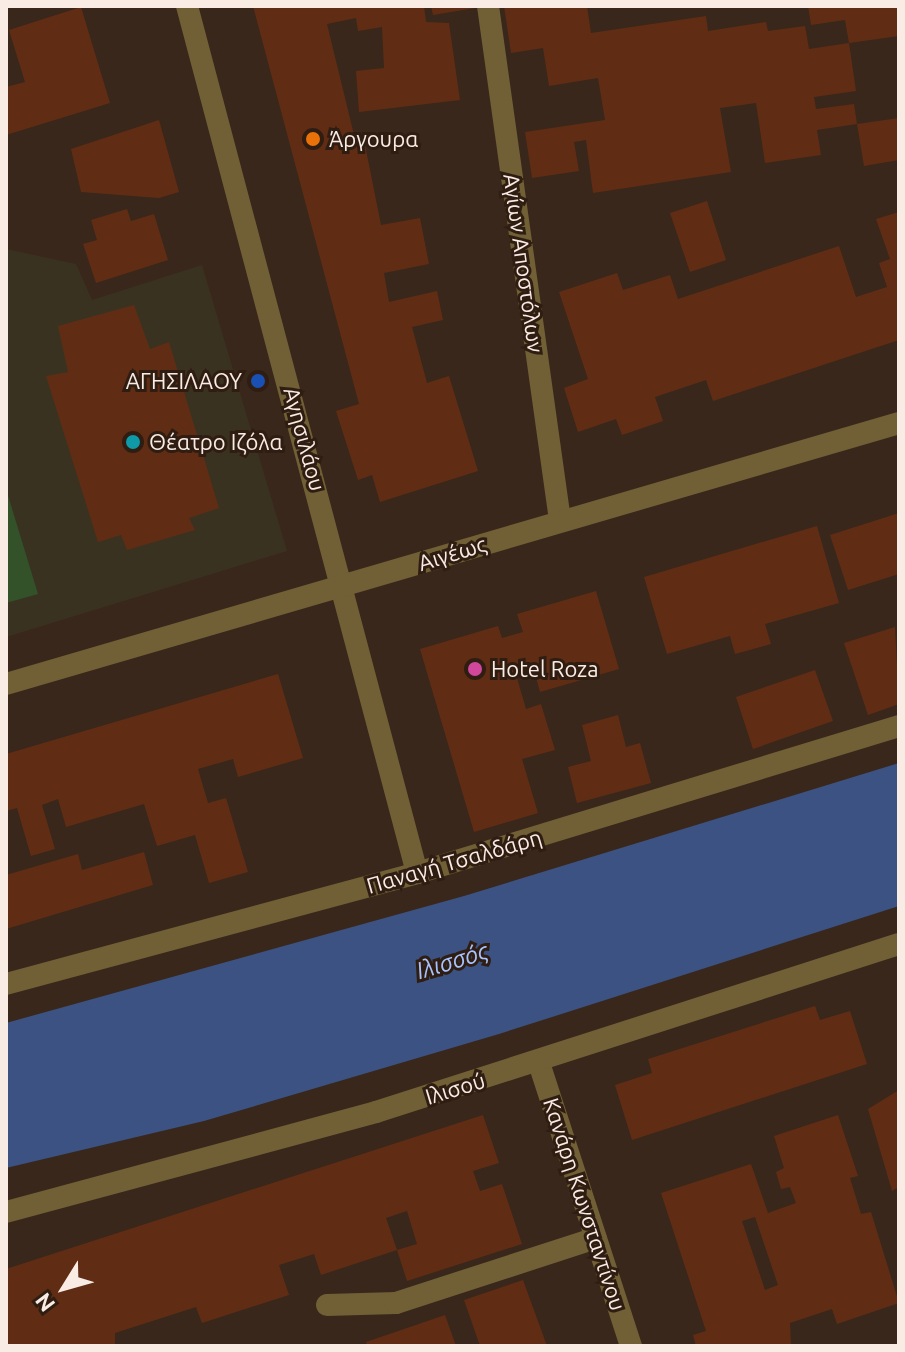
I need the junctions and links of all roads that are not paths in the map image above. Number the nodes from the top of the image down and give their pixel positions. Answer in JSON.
{"nodes":[{"id":1,"x":187,"y":6,"type":"edge"},
{"id":2,"x":488,"y":6,"type":"edge"},
{"id":3,"x":899,"y":423,"type":"edge"},
{"id":4,"x":560,"y":520,"type":"junction"},
{"id":5,"x":346,"y":586,"type":"junction"},
{"id":6,"x":6,"y":684,"type":"edge"},
{"id":7,"x":899,"y":726,"type":"edge"},
{"id":8,"x":417,"y":873,"type":"junction"},
{"id":9,"x":899,"y":944,"type":"edge"},
{"id":10,"x":6,"y":984,"type":"edge"},
{"id":11,"x":539,"y":1063,"type":"junction"},
{"id":12,"x":6,"y":1212,"type":"edge"},
{"id":13,"x":596,"y":1238,"type":"junction"},
{"id":14,"x":327,"y":1305,"type":"dead end"},
{"id":15,"x":631,"y":1346,"type":"edge"}],
"edges":[{"from":1,"to":5,"type":"street","name":"Αγησιλάου"},
{"from":2,"to":4,"type":"street","name":"Αγίων Αποστόλων"},
{"from":3,"to":4,"type":"street","name":"Αιγέως"},
{"from":4,"to":5,"type":"street","name":"Αιγέως"},
{"from":5,"to":6,"type":"street","name":"Αιγέως"},
{"from":5,"to":8,"type":"street","name":"Αγησιλάου"},
{"from":7,"to":8,"type":"street","name":"Παναγή Τσαλδάρη"},
{"from":8,"to":10,"type":"street","name":"Παναγή Τσαλδάρη"},
{"from":9,"to":11,"type":"street","name":"Ιλισού"},
{"from":11,"to":12,"type":"street","name":"Ιλισού"},
{"from":11,"to":13,"type":"street","name":"Κανάρη Κωνσταντίνου"},
{"from":13,"to":14,"type":"street"},
{"from":13,"to":15,"type":"street","name":"Κανάρη Κωνσταντίνου"}]}
